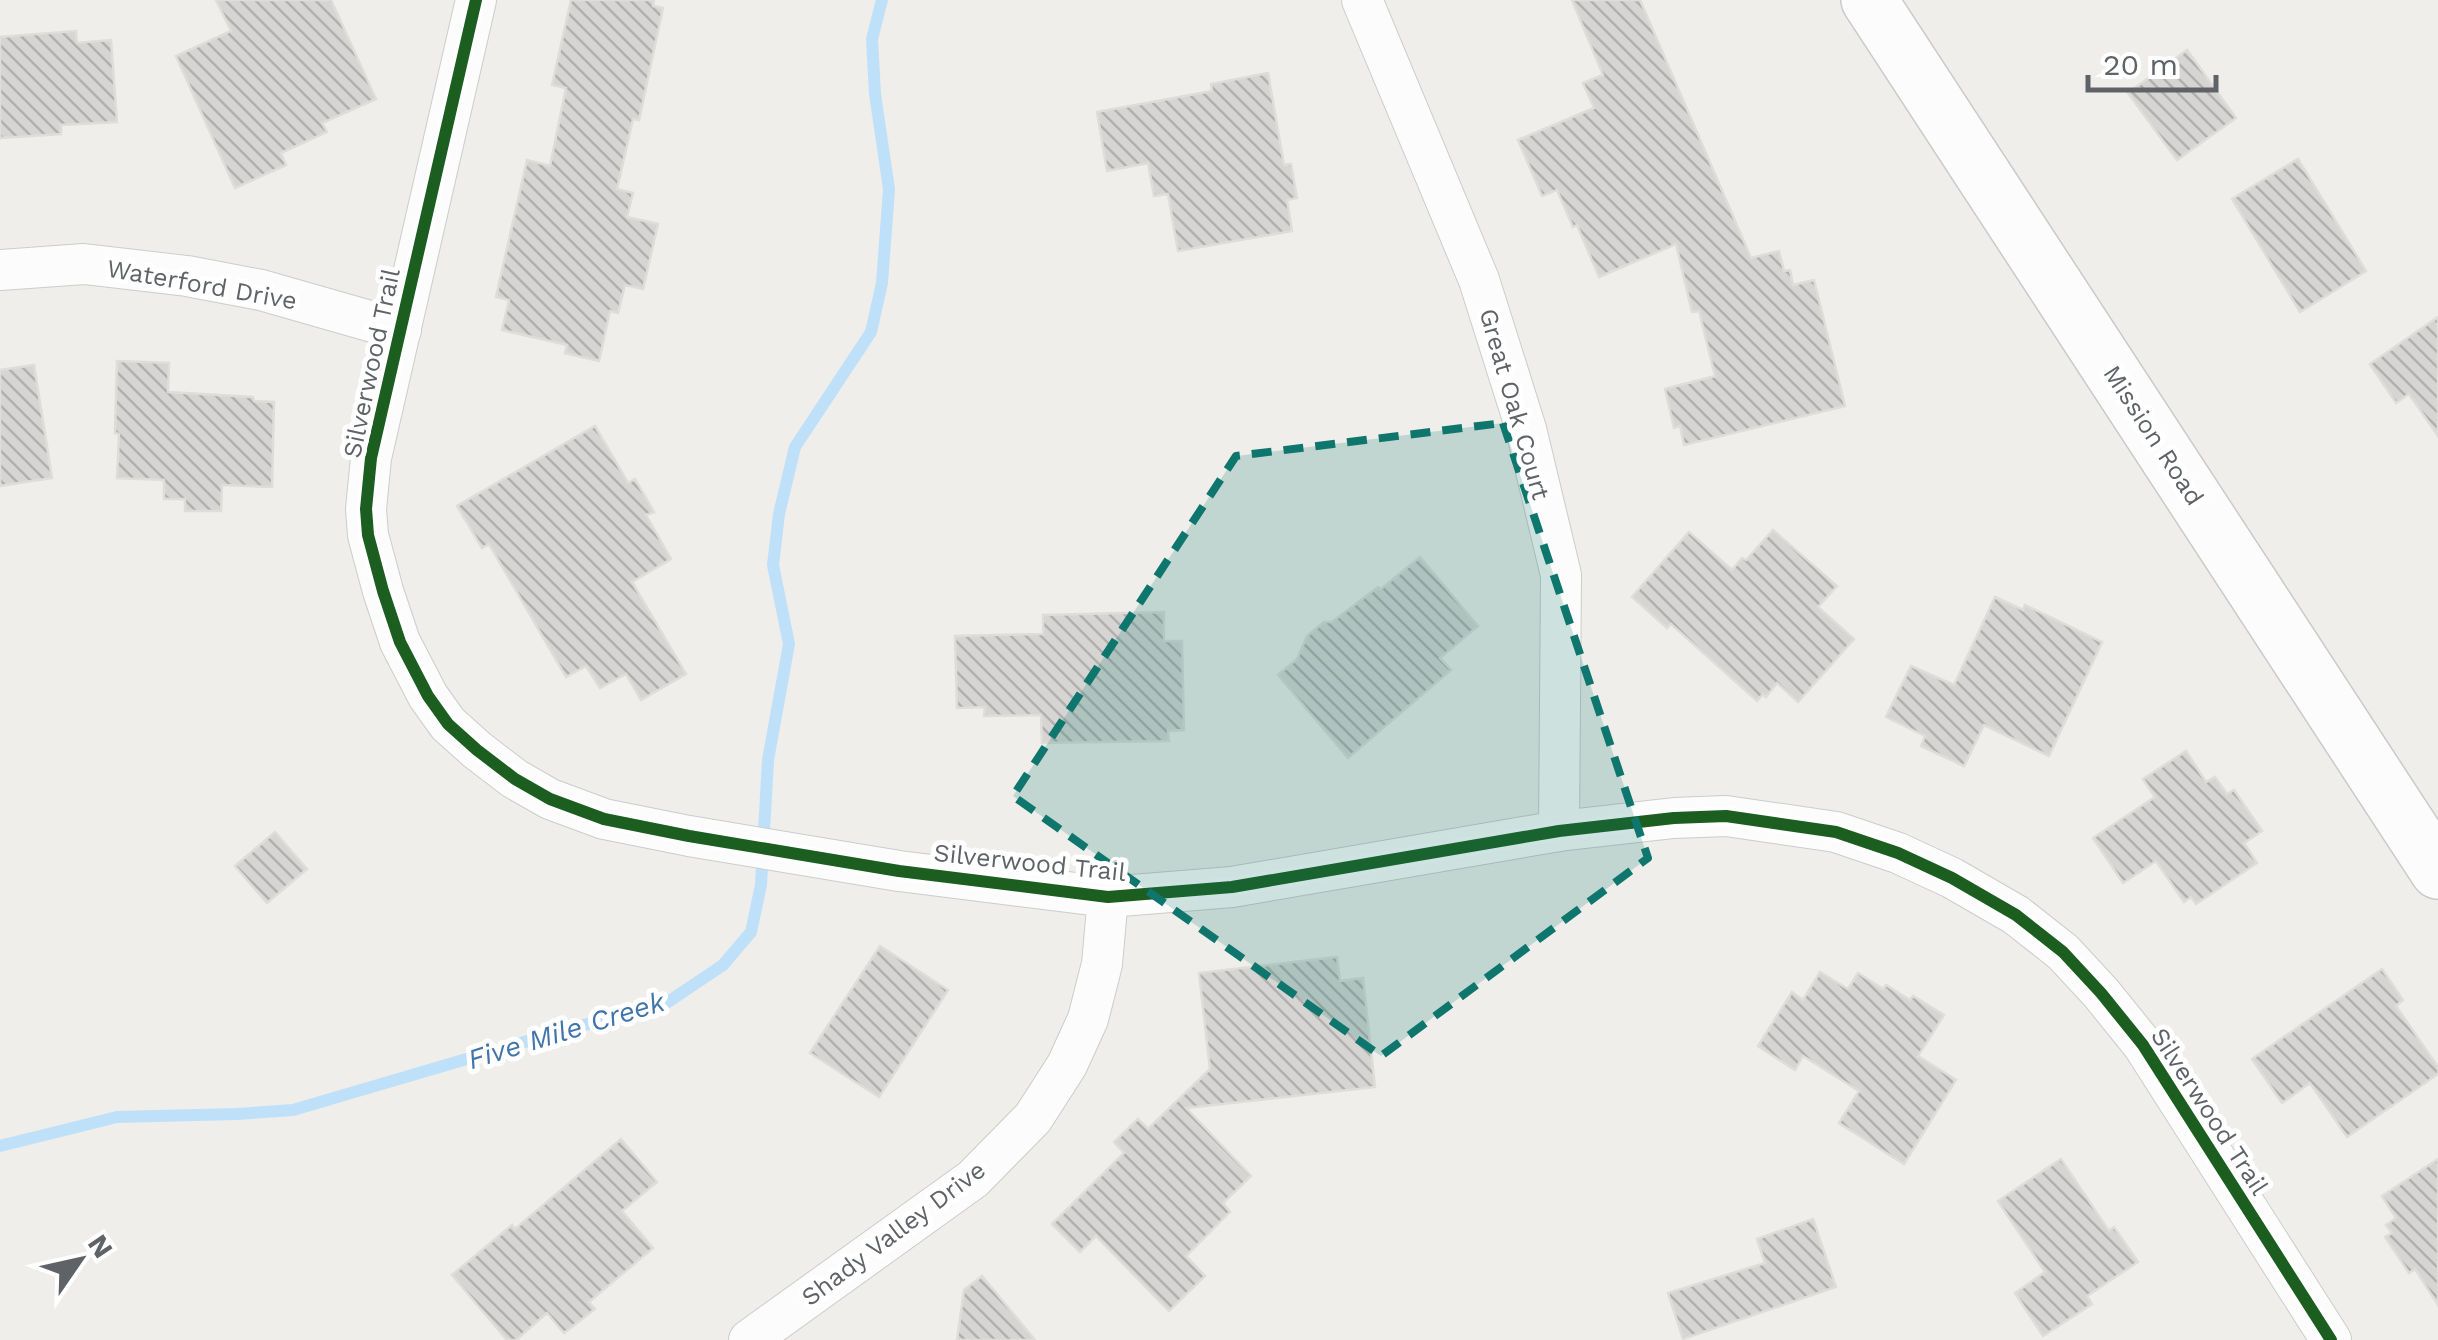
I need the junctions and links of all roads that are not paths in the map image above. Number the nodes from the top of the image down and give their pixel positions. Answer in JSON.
{"nodes":[{"id":1,"x":476,"y":0,"type":"edge"},
{"id":2,"x":1362,"y":0,"type":"edge"},
{"id":3,"x":1869,"y":0,"type":"edge"},
{"id":4,"x":0,"y":270,"type":"edge"},
{"id":5,"x":401,"y":330,"type":"junction"},
{"id":6,"x":1559,"y":831,"type":"junction"},
{"id":7,"x":2438,"y":871,"type":"edge"},
{"id":8,"x":1108,"y":897,"type":"junction"},
{"id":9,"x":750,"y":1340,"type":"edge"},
{"id":10,"x":2331,"y":1340,"type":"edge"}],
"edges":[{"from":1,"to":5,"type":"street","name":"Silverwood Trail"},
{"from":2,"to":6,"type":"street","name":"Great Oak Court"},
{"from":3,"to":7,"type":"street","name":"Mission Road"},
{"from":4,"to":5,"type":"street","name":"Waterford Drive"},
{"from":5,"to":8,"type":"street","name":"Silverwood Trail"},
{"from":6,"to":8,"type":"street","name":"Silverwood Trail"},
{"from":6,"to":10,"type":"street","name":"Silverwood Trail"},
{"from":8,"to":9,"type":"street","name":"Shady Valley Drive"}]}
